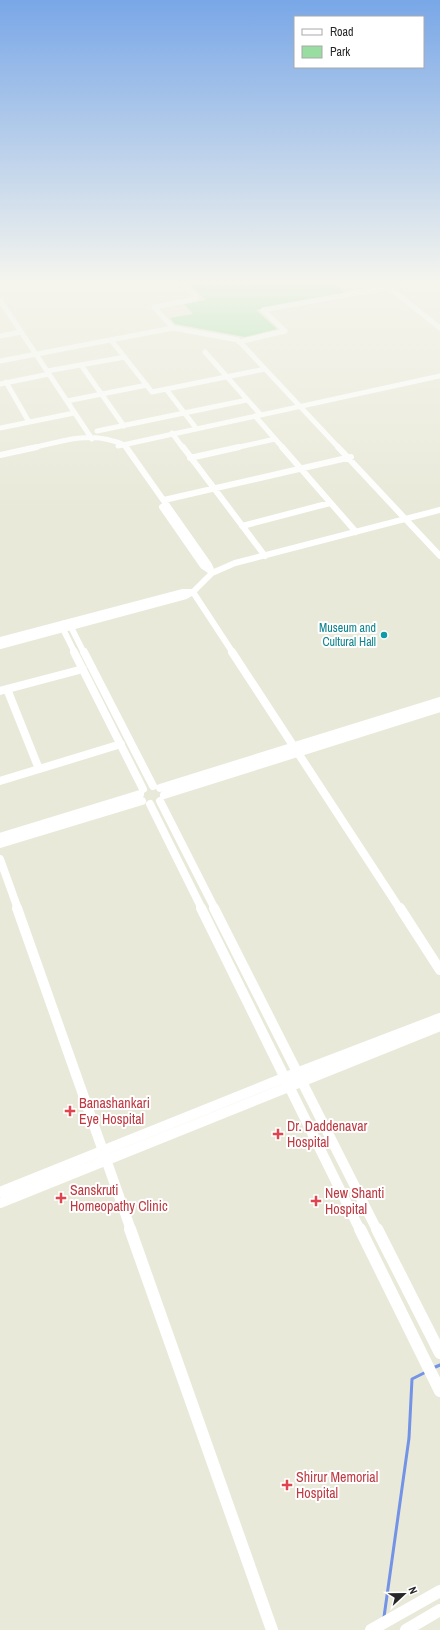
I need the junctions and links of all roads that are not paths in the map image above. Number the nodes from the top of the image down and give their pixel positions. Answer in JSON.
{"nodes":[{"id":1,"x":40,"y":360,"type":"edge"},
{"id":2,"x":108,"y":360,"type":"edge"},
{"id":3,"x":127,"y":360,"type":"edge"},
{"id":4,"x":212,"y":360,"type":"edge"},
{"id":5,"x":257,"y":360,"type":"edge"},
{"id":6,"x":259,"y":360,"type":"edge"},
{"id":7,"x":81,"y":365,"type":"junction"},
{"id":8,"x":265,"y":369,"type":"junction"},
{"id":9,"x":48,"y":373,"type":"junction"},
{"id":10,"x":440,"y":376,"type":"edge"},
{"id":11,"x":227,"y":377,"type":"junction"},
{"id":12,"x":6,"y":382,"type":"junction"},
{"id":13,"x":0,"y":384,"type":"edge"},
{"id":14,"x":147,"y":385,"type":"junction"},
{"id":15,"x":166,"y":389,"type":"junction"},
{"id":16,"x":102,"y":394,"type":"junction"},
{"id":17,"x":247,"y":400,"type":"junction"},
{"id":18,"x":67,"y":401,"type":"junction"},
{"id":19,"x":302,"y":406,"type":"junction"},
{"id":20,"x":74,"y":412,"type":"junction"},
{"id":21,"x":184,"y":413,"type":"junction"},
{"id":22,"x":257,"y":415,"type":"junction"},
{"id":23,"x":29,"y":422,"type":"junction"},
{"id":24,"x":124,"y":426,"type":"junction"},
{"id":25,"x":0,"y":428,"type":"edge"},
{"id":26,"x":196,"y":428,"type":"junction"},
{"id":27,"x":97,"y":431,"type":"dead end"},
{"id":28,"x":172,"y":433,"type":"junction"},
{"id":29,"x":92,"y":439,"type":"junction"},
{"id":30,"x":275,"y":439,"type":"junction"},
{"id":31,"x":120,"y":445,"type":"junction"},
{"id":32,"x":0,"y":455,"type":"edge"},
{"id":33,"x":190,"y":458,"type":"junction"},
{"id":34,"x":350,"y":458,"type":"junction"},
{"id":35,"x":0,"y":459,"type":"edge"},
{"id":36,"x":301,"y":470,"type":"junction"},
{"id":37,"x":215,"y":491,"type":"junction"},
{"id":38,"x":166,"y":503,"type":"junction"},
{"id":39,"x":330,"y":503,"type":"junction"},
{"id":40,"x":440,"y":510,"type":"edge"},
{"id":41,"x":409,"y":518,"type":"junction"},
{"id":42,"x":242,"y":526,"type":"junction"},
{"id":43,"x":356,"y":532,"type":"junction"},
{"id":44,"x":440,"y":548,"type":"edge"},
{"id":45,"x":264,"y":556,"type":"junction"},
{"id":46,"x":440,"y":556,"type":"edge"},
{"id":47,"x":212,"y":572,"type":"junction"},
{"id":48,"x":193,"y":592,"type":"junction"},
{"id":49,"x":63,"y":626,"type":"junction"},
{"id":50,"x":71,"y":627,"type":"junction"},
{"id":51,"x":0,"y":640,"type":"edge"},
{"id":52,"x":0,"y":646,"type":"edge"},
{"id":53,"x":83,"y":669,"type":"junction"},
{"id":54,"x":3,"y":690,"type":"edge"},
{"id":55,"x":440,"y":701,"type":"edge"},
{"id":56,"x":440,"y":708,"type":"edge"},
{"id":57,"x":121,"y":744,"type":"junction"},
{"id":58,"x":295,"y":749,"type":"junction"},
{"id":59,"x":39,"y":769,"type":"junction"},
{"id":60,"x":0,"y":781,"type":"edge"},
{"id":61,"x":160,"y":793,"type":"junction"},
{"id":62,"x":144,"y":797,"type":"junction"},
{"id":63,"x":0,"y":837,"type":"edge"},
{"id":64,"x":0,"y":844,"type":"edge"},
{"id":65,"x":0,"y":859,"type":"edge"},
{"id":66,"x":440,"y":970,"type":"edge"},
{"id":67,"x":440,"y":1018,"type":"edge"},
{"id":68,"x":440,"y":1026,"type":"edge"},
{"id":69,"x":300,"y":1077,"type":"junction"},
{"id":70,"x":288,"y":1082,"type":"junction"},
{"id":71,"x":105,"y":1155,"type":"junction"},
{"id":72,"x":0,"y":1192,"type":"edge"},
{"id":73,"x":0,"y":1203,"type":"edge"},
{"id":74,"x":438,"y":1350,"type":"edge"},
{"id":75,"x":438,"y":1386,"type":"edge"},
{"id":76,"x":440,"y":1591,"type":"edge"},
{"id":77,"x":440,"y":1610,"type":"edge"},
{"id":78,"x":272,"y":1630,"type":"edge"},
{"id":79,"x":371,"y":1630,"type":"edge"},
{"id":80,"x":406,"y":1630,"type":"edge"}],
"edges":[{"from":1,"to":9,"type":"street"},
{"from":2,"to":7,"type":"street"},
{"from":3,"to":14,"type":"street"},
{"from":4,"to":11,"type":"street"},
{"from":5,"to":8,"type":"street"},
{"from":6,"to":19,"type":"street"},
{"from":7,"to":9,"type":"street"},
{"from":7,"to":16,"type":"street"},
{"from":8,"to":11,"type":"street"},
{"from":8,"to":19,"type":"street"},
{"from":9,"to":12,"type":"street"},
{"from":9,"to":18,"type":"street"},
{"from":10,"to":19,"type":"street"},
{"from":11,"to":15,"type":"street"},
{"from":11,"to":17,"type":"street"},
{"from":12,"to":13,"type":"street"},
{"from":12,"to":23,"type":"street"},
{"from":14,"to":15,"type":"street"},
{"from":14,"to":16,"type":"street"},
{"from":15,"to":21,"type":"street"},
{"from":16,"to":18,"type":"street"},
{"from":16,"to":24,"type":"street"},
{"from":17,"to":21,"type":"street"},
{"from":17,"to":22,"type":"street"},
{"from":18,"to":20,"type":"street"},
{"from":19,"to":22,"type":"street"},
{"from":19,"to":34,"type":"street"},
{"from":20,"to":23,"type":"street"},
{"from":20,"to":29,"type":"street"},
{"from":21,"to":24,"type":"street"},
{"from":21,"to":26,"type":"street"},
{"from":22,"to":26,"type":"street"},
{"from":22,"to":30,"type":"street"},
{"from":23,"to":25,"type":"street"},
{"from":24,"to":27,"type":"street"},
{"from":26,"to":28,"type":"street"},
{"from":28,"to":31,"type":"street"},
{"from":28,"to":33,"type":"street"},
{"from":29,"to":31,"type":"street"},
{"from":29,"to":32,"type":"street"},
{"from":29,"to":35,"type":"street"},
{"from":30,"to":33,"type":"street"},
{"from":30,"to":36,"type":"street"},
{"from":31,"to":38,"type":"street"},
{"from":31,"to":47,"type":"street"},
{"from":33,"to":37,"type":"street"},
{"from":34,"to":36,"type":"street"},
{"from":34,"to":41,"type":"street"},
{"from":36,"to":37,"type":"street"},
{"from":36,"to":39,"type":"street"},
{"from":37,"to":38,"type":"street"},
{"from":37,"to":42,"type":"street"},
{"from":38,"to":47,"type":"street"},
{"from":39,"to":42,"type":"street"},
{"from":39,"to":43,"type":"street"},
{"from":40,"to":41,"type":"street"},
{"from":41,"to":43,"type":"street"},
{"from":41,"to":44,"type":"street"},
{"from":41,"to":46,"type":"street"},
{"from":42,"to":45,"type":"street"},
{"from":43,"to":45,"type":"street"},
{"from":45,"to":47,"type":"street"},
{"from":47,"to":48,"type":"street"},
{"from":48,"to":49,"type":"street"},
{"from":48,"to":50,"type":"street"},
{"from":48,"to":58,"type":"street"},
{"from":49,"to":50,"type":"street"},
{"from":49,"to":51,"type":"street"},
{"from":49,"to":52,"type":"street"},
{"from":49,"to":53,"type":"street"},
{"from":50,"to":61,"type":"street"},
{"from":53,"to":54,"type":"street"},
{"from":53,"to":57,"type":"street"},
{"from":54,"to":59,"type":"street"},
{"from":55,"to":58,"type":"street"},
{"from":56,"to":58,"type":"street"},
{"from":57,"to":59,"type":"street"},
{"from":57,"to":62,"type":"street"},
{"from":58,"to":61,"type":"street"},
{"from":58,"to":66,"type":"street"},
{"from":59,"to":60,"type":"street"},
{"from":61,"to":62,"type":"street"},
{"from":61,"to":62,"type":"street"},
{"from":61,"to":69,"type":"street"},
{"from":62,"to":63,"type":"street"},
{"from":62,"to":64,"type":"street"},
{"from":62,"to":70,"type":"street"},
{"from":65,"to":71,"type":"street"},
{"from":67,"to":69,"type":"street"},
{"from":68,"to":69,"type":"street"},
{"from":69,"to":70,"type":"street"},
{"from":69,"to":74,"type":"street"},
{"from":70,"to":71,"type":"street"},
{"from":70,"to":75,"type":"street"},
{"from":71,"to":72,"type":"street"},
{"from":71,"to":73,"type":"street"},
{"from":71,"to":78,"type":"street"},
{"from":76,"to":79,"type":"street"},
{"from":77,"to":80,"type":"street"}]}
